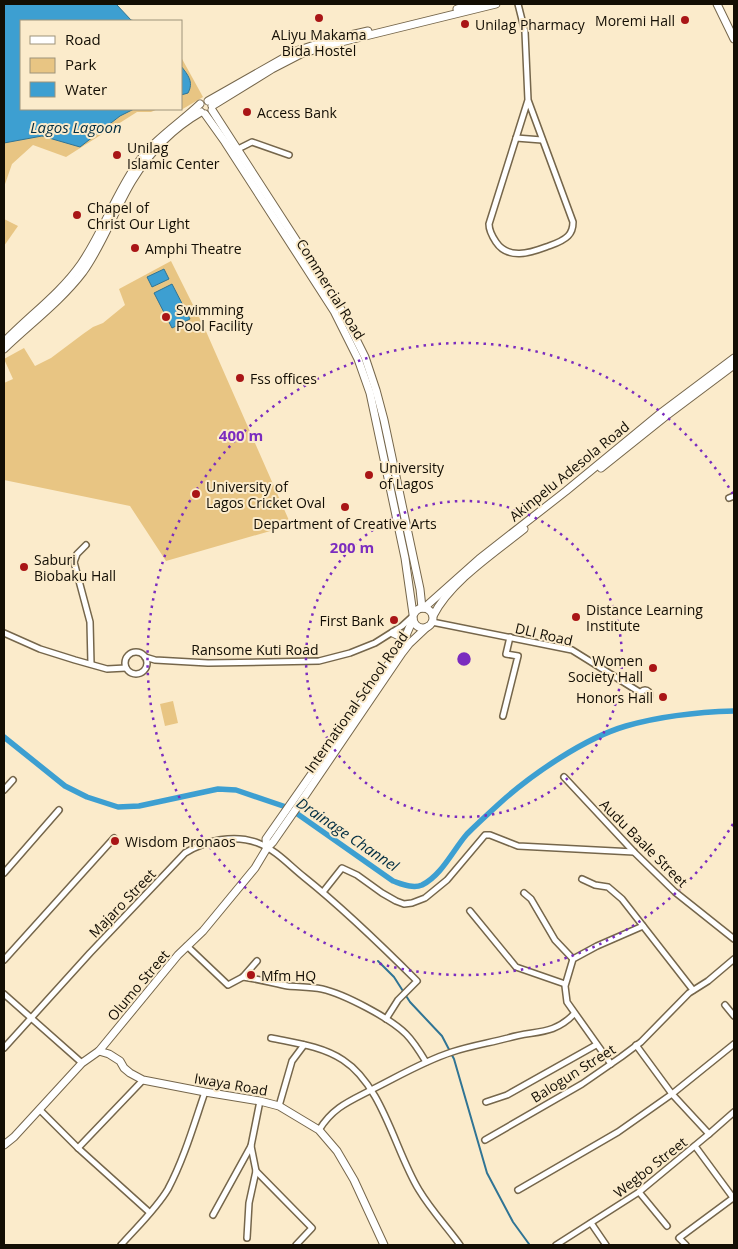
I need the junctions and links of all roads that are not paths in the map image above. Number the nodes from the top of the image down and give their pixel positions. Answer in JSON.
{"nodes":[{"id":1,"x":476,"y":4,"type":"edge"},
{"id":2,"x":496,"y":4,"type":"edge"},
{"id":3,"x":518,"y":4,"type":"edge"},
{"id":4,"x":717,"y":4,"type":"edge"},
{"id":5,"x":731,"y":28,"type":"edge"},
{"id":6,"x":734,"y":39,"type":"edge"},
{"id":7,"x":528,"y":100,"type":"junction"},
{"id":8,"x":211,"y":105,"type":"junction"},
{"id":9,"x":202,"y":110,"type":"junction"},
{"id":10,"x":516,"y":138,"type":"junction"},
{"id":11,"x":542,"y":140,"type":"junction"},
{"id":12,"x":238,"y":149,"type":"junction"},
{"id":13,"x":289,"y":155,"type":"dead end"},
{"id":14,"x":4,"y":342,"type":"edge"},
{"id":15,"x":4,"y":349,"type":"edge"},
{"id":16,"x":734,"y":358,"type":"edge"},
{"id":17,"x":734,"y":365,"type":"edge"},
{"id":18,"x":86,"y":545,"type":"dead end"},
{"id":19,"x":423,"y":608,"type":"junction"},
{"id":20,"x":413,"y":616,"type":"junction"},
{"id":21,"x":431,"y":622,"type":"junction"},
{"id":22,"x":4,"y":633,"type":"edge"},
{"id":23,"x":392,"y":633,"type":"junction"},
{"id":24,"x":510,"y":637,"type":"junction"},
{"id":25,"x":402,"y":643,"type":"junction"},
{"id":26,"x":145,"y":657,"type":"junction"},
{"id":27,"x":91,"y":664,"type":"junction"},
{"id":28,"x":126,"y":668,"type":"junction"},
{"id":29,"x":641,"y":693,"type":"dead end"},
{"id":30,"x":503,"y":716,"type":"dead end"},
{"id":31,"x":564,"y":777,"type":"dead end"},
{"id":32,"x":13,"y":780,"type":"dead end"},
{"id":33,"x":4,"y":790,"type":"edge"},
{"id":34,"x":295,"y":804,"type":"junction"},
{"id":35,"x":59,"y":810,"type":"dead end"},
{"id":36,"x":114,"y":838,"type":"dead end"},
{"id":37,"x":267,"y":848,"type":"junction"},
{"id":38,"x":634,"y":852,"type":"junction"},
{"id":39,"x":4,"y":873,"type":"edge"},
{"id":40,"x":582,"y":879,"type":"dead end"},
{"id":41,"x":323,"y":892,"type":"junction"},
{"id":42,"x":524,"y":893,"type":"dead end"},
{"id":43,"x":470,"y":911,"type":"dead end"},
{"id":44,"x":643,"y":926,"type":"junction"},
{"id":45,"x":734,"y":939,"type":"edge"},
{"id":46,"x":187,"y":946,"type":"junction"},
{"id":47,"x":573,"y":959,"type":"junction"},
{"id":48,"x":734,"y":959,"type":"edge"},
{"id":49,"x":4,"y":960,"type":"edge"},
{"id":50,"x":257,"y":961,"type":"dead end"},
{"id":51,"x":243,"y":977,"type":"junction"},
{"id":52,"x":565,"y":984,"type":"junction"},
{"id":53,"x":693,"y":990,"type":"junction"},
{"id":54,"x":4,"y":994,"type":"edge"},
{"id":55,"x":725,"y":1005,"type":"dead end"},
{"id":56,"x":574,"y":1014,"type":"junction"},
{"id":57,"x":734,"y":1016,"type":"edge"},
{"id":58,"x":30,"y":1018,"type":"junction"},
{"id":59,"x":386,"y":1019,"type":"junction"},
{"id":60,"x":270,"y":1038,"type":"dead end"},
{"id":61,"x":734,"y":1044,"type":"edge"},
{"id":62,"x":304,"y":1045,"type":"junction"},
{"id":63,"x":596,"y":1045,"type":"junction"},
{"id":64,"x":636,"y":1045,"type":"junction"},
{"id":65,"x":4,"y":1048,"type":"edge"},
{"id":66,"x":99,"y":1051,"type":"junction"},
{"id":67,"x":426,"y":1062,"type":"junction"},
{"id":68,"x":82,"y":1063,"type":"junction"},
{"id":69,"x":611,"y":1064,"type":"junction"},
{"id":70,"x":144,"y":1080,"type":"junction"},
{"id":71,"x":372,"y":1090,"type":"junction"},
{"id":72,"x":206,"y":1092,"type":"junction"},
{"id":73,"x":672,"y":1094,"type":"junction"},
{"id":74,"x":260,"y":1101,"type":"junction"},
{"id":75,"x":486,"y":1102,"type":"dead end"},
{"id":76,"x":279,"y":1106,"type":"junction"},
{"id":77,"x":40,"y":1110,"type":"junction"},
{"id":78,"x":734,"y":1112,"type":"edge"},
{"id":79,"x":319,"y":1130,"type":"junction"},
{"id":80,"x":709,"y":1134,"type":"junction"},
{"id":81,"x":14,"y":1137,"type":"junction"},
{"id":82,"x":4,"y":1138,"type":"edge"},
{"id":83,"x":485,"y":1140,"type":"dead end"},
{"id":84,"x":4,"y":1145,"type":"edge"},
{"id":85,"x":251,"y":1146,"type":"junction"},
{"id":86,"x":695,"y":1146,"type":"junction"},
{"id":87,"x":78,"y":1148,"type":"junction"},
{"id":88,"x":256,"y":1171,"type":"junction"},
{"id":89,"x":518,"y":1190,"type":"dead end"},
{"id":90,"x":639,"y":1192,"type":"junction"},
{"id":91,"x":734,"y":1198,"type":"edge"},
{"id":92,"x":149,"y":1212,"type":"junction"},
{"id":93,"x":213,"y":1215,"type":"dead end"},
{"id":94,"x":591,"y":1223,"type":"junction"},
{"id":95,"x":667,"y":1226,"type":"dead end"},
{"id":96,"x":247,"y":1238,"type":"dead end"},
{"id":97,"x":121,"y":1245,"type":"edge"},
{"id":98,"x":296,"y":1245,"type":"edge"},
{"id":99,"x":384,"y":1245,"type":"edge"},
{"id":100,"x":460,"y":1245,"type":"edge"},
{"id":101,"x":556,"y":1245,"type":"edge"},
{"id":102,"x":606,"y":1245,"type":"edge"},
{"id":103,"x":686,"y":1245,"type":"edge"}],
"edges":[{"from":1,"to":8,"type":"street"},
{"from":2,"to":8,"type":"street"},
{"from":3,"to":7,"type":"street"},
{"from":4,"to":5,"type":"street"},
{"from":5,"to":6,"type":"street"},
{"from":7,"to":10,"type":"street"},
{"from":7,"to":11,"type":"street"},
{"from":8,"to":9,"type":"street"},
{"from":8,"to":9,"type":"street"},
{"from":8,"to":12,"type":"street","name":"Commercial Road"},
{"from":9,"to":14,"type":"street"},
{"from":9,"to":15,"type":"street"},
{"from":9,"to":20,"type":"street","name":"Commercial Road"},
{"from":10,"to":11,"type":"street"},
{"from":10,"to":11,"type":"street"},
{"from":12,"to":13,"type":"street"},
{"from":12,"to":19,"type":"street","name":"Commercial Road"},
{"from":16,"to":19,"type":"street","name":"Akinpelu Adesola Road"},
{"from":17,"to":21,"type":"street","name":"Akinpelu Adesola Road"},
{"from":18,"to":27,"type":"street"},
{"from":19,"to":20,"type":"street"},
{"from":19,"to":21,"type":"street"},
{"from":20,"to":21,"type":"street"},
{"from":20,"to":23,"type":"street","name":"Ransome Kuti Road"},
{"from":20,"to":25,"type":"street","name":"International School Road"},
{"from":21,"to":24,"type":"street","name":"DLI Road"},
{"from":21,"to":34,"type":"street","name":"International School Road"},
{"from":22,"to":27,"type":"street"},
{"from":23,"to":25,"type":"street"},
{"from":23,"to":26,"type":"street","name":"Ransome Kuti Road"},
{"from":24,"to":29,"type":"street","name":"DLI Road"},
{"from":24,"to":30,"type":"street"},
{"from":25,"to":34,"type":"street","name":"International School Road"},
{"from":26,"to":28,"type":"street"},
{"from":26,"to":28,"type":"street"},
{"from":27,"to":28,"type":"street"},
{"from":31,"to":38,"type":"street","name":"Audu Baale Street"},
{"from":32,"to":33,"type":"street"},
{"from":34,"to":37,"type":"street","name":"International School Road"},
{"from":35,"to":39,"type":"street"},
{"from":36,"to":49,"type":"street"},
{"from":37,"to":41,"type":"street","name":"Majaro Street"},
{"from":37,"to":46,"type":"street","name":"Olumo Street"},
{"from":37,"to":58,"type":"street","name":"Majaro Street"},
{"from":38,"to":41,"type":"street"},
{"from":38,"to":45,"type":"street","name":"Audu Baale Street"},
{"from":40,"to":44,"type":"street"},
{"from":41,"to":59,"type":"street","name":"Majaro Street"},
{"from":42,"to":47,"type":"street"},
{"from":43,"to":52,"type":"street"},
{"from":44,"to":47,"type":"street"},
{"from":44,"to":53,"type":"street"},
{"from":46,"to":51,"type":"street"},
{"from":46,"to":66,"type":"street","name":"Olumo Street"},
{"from":47,"to":52,"type":"street"},
{"from":48,"to":53,"type":"street","name":"Balogun Street"},
{"from":50,"to":51,"type":"street"},
{"from":51,"to":59,"type":"street"},
{"from":52,"to":56,"type":"street"},
{"from":53,"to":64,"type":"street","name":"Balogun Street"},
{"from":54,"to":58,"type":"street"},
{"from":55,"to":57,"type":"street"},
{"from":56,"to":63,"type":"street"},
{"from":56,"to":67,"type":"street"},
{"from":58,"to":65,"type":"street","name":"Majaro Street"},
{"from":58,"to":68,"type":"street"},
{"from":59,"to":67,"type":"street"},
{"from":60,"to":62,"type":"street"},
{"from":61,"to":73,"type":"street"},
{"from":62,"to":71,"type":"street"},
{"from":62,"to":76,"type":"street"},
{"from":63,"to":69,"type":"street"},
{"from":63,"to":75,"type":"street"},
{"from":64,"to":69,"type":"street","name":"Balogun Street"},
{"from":64,"to":73,"type":"street"},
{"from":66,"to":68,"type":"street","name":"Olumo Street"},
{"from":66,"to":70,"type":"street","name":"Iwaya Road"},
{"from":67,"to":71,"type":"street"},
{"from":68,"to":77,"type":"street","name":"Olumo Street"},
{"from":69,"to":83,"type":"street","name":"Balogun Street"},
{"from":70,"to":72,"type":"street","name":"Iwaya Road"},
{"from":70,"to":87,"type":"street"},
{"from":71,"to":79,"type":"street"},
{"from":71,"to":100,"type":"street"},
{"from":72,"to":74,"type":"street","name":"Iwaya Road"},
{"from":72,"to":92,"type":"street"},
{"from":73,"to":80,"type":"street"},
{"from":73,"to":89,"type":"street"},
{"from":74,"to":76,"type":"street","name":"Iwaya Road"},
{"from":74,"to":85,"type":"street"},
{"from":76,"to":79,"type":"street","name":"Iwaya Road"},
{"from":77,"to":81,"type":"street","name":"Olumo Street"},
{"from":77,"to":87,"type":"street"},
{"from":78,"to":80,"type":"street","name":"Wegbo Street"},
{"from":79,"to":99,"type":"street","name":"Iwaya Road"},
{"from":80,"to":86,"type":"street","name":"Wegbo Street"},
{"from":81,"to":82,"type":"street"},
{"from":81,"to":84,"type":"street","name":"Olumo Street"},
{"from":85,"to":88,"type":"street"},
{"from":85,"to":93,"type":"street"},
{"from":86,"to":90,"type":"street","name":"Wegbo Street"},
{"from":86,"to":91,"type":"street"},
{"from":87,"to":92,"type":"street"},
{"from":88,"to":96,"type":"street"},
{"from":88,"to":98,"type":"street"},
{"from":90,"to":94,"type":"street","name":"Wegbo Street"},
{"from":90,"to":95,"type":"street"},
{"from":91,"to":103,"type":"street"},
{"from":92,"to":97,"type":"street"},
{"from":94,"to":101,"type":"street","name":"Wegbo Street"},
{"from":94,"to":102,"type":"street"}]}
